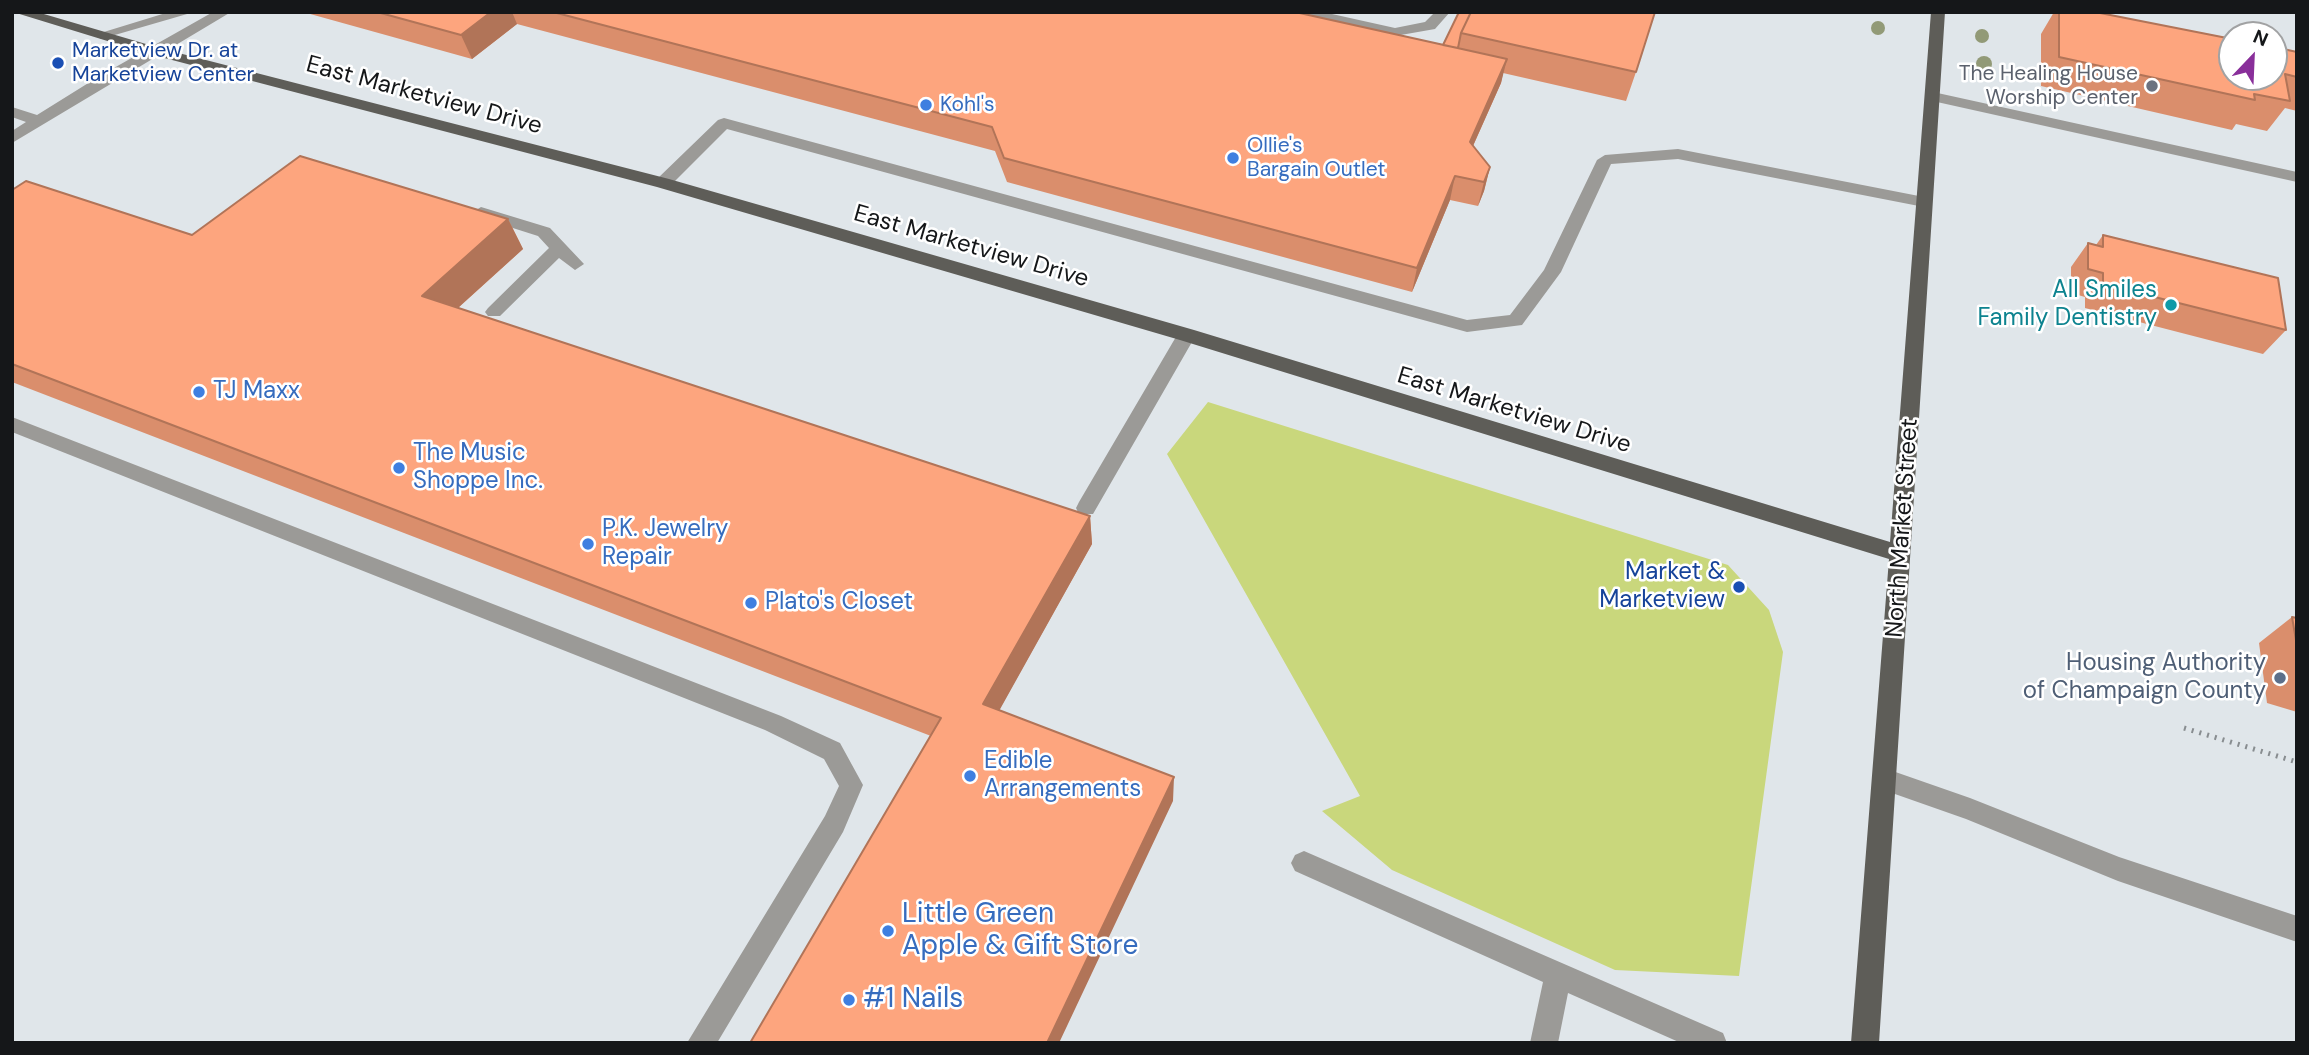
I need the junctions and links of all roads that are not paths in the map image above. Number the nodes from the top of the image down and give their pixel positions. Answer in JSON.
{"nodes":[{"id":1,"x":20,"y":12,"type":"edge"},
{"id":2,"x":187,"y":12,"type":"edge"},
{"id":3,"x":224,"y":12,"type":"edge"},
{"id":4,"x":1301,"y":12,"type":"edge"},
{"id":5,"x":1443,"y":12,"type":"edge"},
{"id":6,"x":1938,"y":12,"type":"edge"},
{"id":7,"x":101,"y":35,"type":"junction"},
{"id":8,"x":158,"y":52,"type":"junction"},
{"id":9,"x":1933,"y":97,"type":"junction"},
{"id":10,"x":12,"y":112,"type":"edge"},
{"id":11,"x":39,"y":121,"type":"junction"},
{"id":12,"x":12,"y":138,"type":"edge"},
{"id":13,"x":2297,"y":177,"type":"edge"},
{"id":14,"x":663,"y":183,"type":"junction"},
{"id":15,"x":1924,"y":202,"type":"junction"},
{"id":16,"x":465,"y":207,"type":"edge"},
{"id":17,"x":559,"y":247,"type":"junction"},
{"id":18,"x":575,"y":264,"type":"dead end"},
{"id":19,"x":494,"y":312,"type":"dead end"},
{"id":20,"x":1187,"y":335,"type":"junction"},
{"id":21,"x":12,"y":424,"type":"edge"},
{"id":22,"x":1086,"y":508,"type":"dead end"},
{"id":23,"x":1900,"y":554,"type":"junction"},
{"id":24,"x":1884,"y":779,"type":"junction"},
{"id":25,"x":1304,"y":863,"type":"dead end"},
{"id":26,"x":2297,"y":929,"type":"edge"},
{"id":27,"x":1558,"y":976,"type":"junction"},
{"id":28,"x":701,"y":1043,"type":"edge"},
{"id":29,"x":1544,"y":1043,"type":"edge"},
{"id":30,"x":1713,"y":1043,"type":"edge"},
{"id":31,"x":1865,"y":1043,"type":"edge"}],
"edges":[{"from":1,"to":7,"type":"main road","name":"East Marketview Drive"},
{"from":2,"to":7,"type":"street"},
{"from":3,"to":8,"type":"street"},
{"from":4,"to":5,"type":"street"},
{"from":6,"to":9,"type":"main road","name":"North Market Street"},
{"from":7,"to":8,"type":"main road","name":"East Marketview Drive"},
{"from":8,"to":11,"type":"street"},
{"from":8,"to":14,"type":"main road","name":"East Marketview Drive"},
{"from":9,"to":13,"type":"street"},
{"from":9,"to":15,"type":"main road","name":"North Market Street"},
{"from":10,"to":11,"type":"street"},
{"from":11,"to":12,"type":"street"},
{"from":14,"to":15,"type":"street"},
{"from":14,"to":20,"type":"main road","name":"East Marketview Drive"},
{"from":15,"to":23,"type":"main road","name":"North Market Street"},
{"from":16,"to":17,"type":"street"},
{"from":17,"to":18,"type":"street"},
{"from":17,"to":19,"type":"street"},
{"from":20,"to":22,"type":"street"},
{"from":20,"to":23,"type":"main road","name":"East Marketview Drive"},
{"from":21,"to":28,"type":"street"},
{"from":23,"to":24,"type":"main road","name":"North Market Street"},
{"from":24,"to":26,"type":"street"},
{"from":24,"to":31,"type":"main road","name":"North Market Street"},
{"from":25,"to":27,"type":"street"},
{"from":27,"to":29,"type":"street"},
{"from":27,"to":30,"type":"street"}]}
